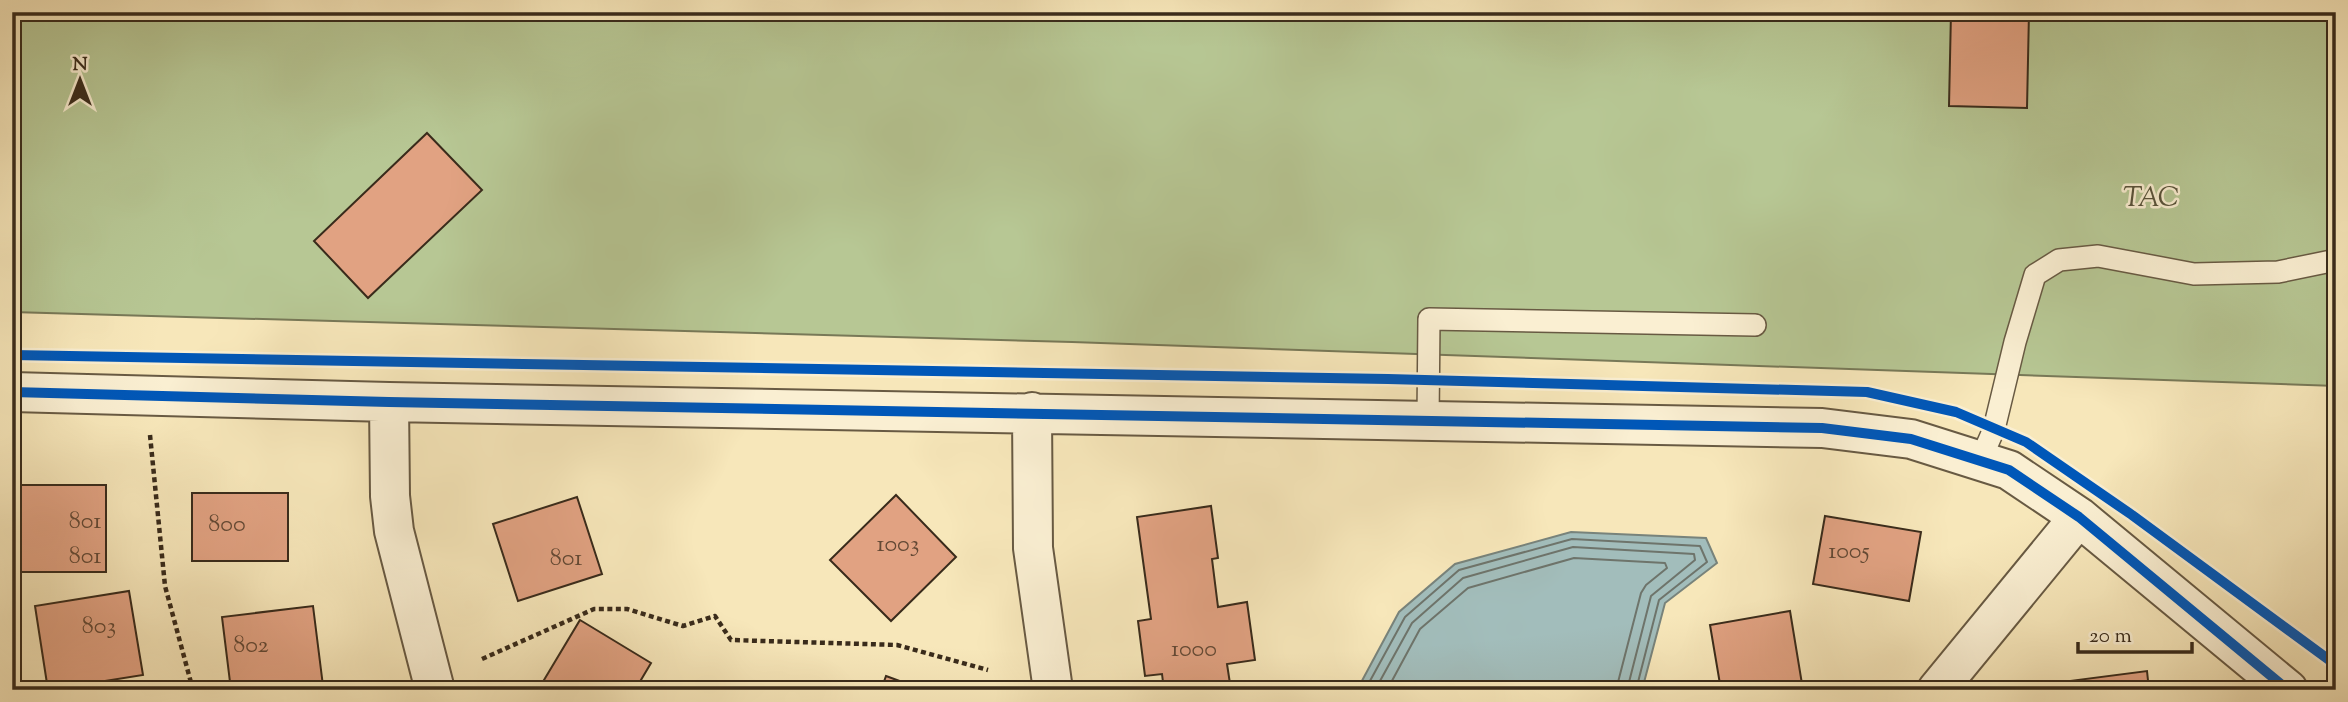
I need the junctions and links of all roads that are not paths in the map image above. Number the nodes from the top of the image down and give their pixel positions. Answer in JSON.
{"nodes":[{"id":1,"x":2336,"y":260,"type":"edge"},
{"id":2,"x":1755,"y":325,"type":"dead end"},
{"id":3,"x":12,"y":392,"type":"edge"},
{"id":4,"x":389,"y":402,"type":"junction"},
{"id":5,"x":1032,"y":412,"type":"junction"},
{"id":6,"x":1428,"y":420,"type":"junction"},
{"id":7,"x":1980,"y":461,"type":"junction"},
{"id":8,"x":2079,"y":516,"type":"junction"},
{"id":9,"x":435,"y":690,"type":"edge"},
{"id":10,"x":1053,"y":690,"type":"edge"},
{"id":11,"x":1937,"y":690,"type":"edge"},
{"id":12,"x":2288,"y":690,"type":"edge"}],
"edges":[{"from":1,"to":7,"type":"lane"},
{"from":2,"to":6,"type":"lane"},
{"from":3,"to":4,"type":"street"},
{"from":4,"to":5,"type":"street"},
{"from":4,"to":9,"type":"street"},
{"from":5,"to":6,"type":"street"},
{"from":5,"to":10,"type":"street"},
{"from":6,"to":7,"type":"street"},
{"from":7,"to":8,"type":"street"},
{"from":8,"to":11,"type":"street"},
{"from":8,"to":12,"type":"street"}]}
